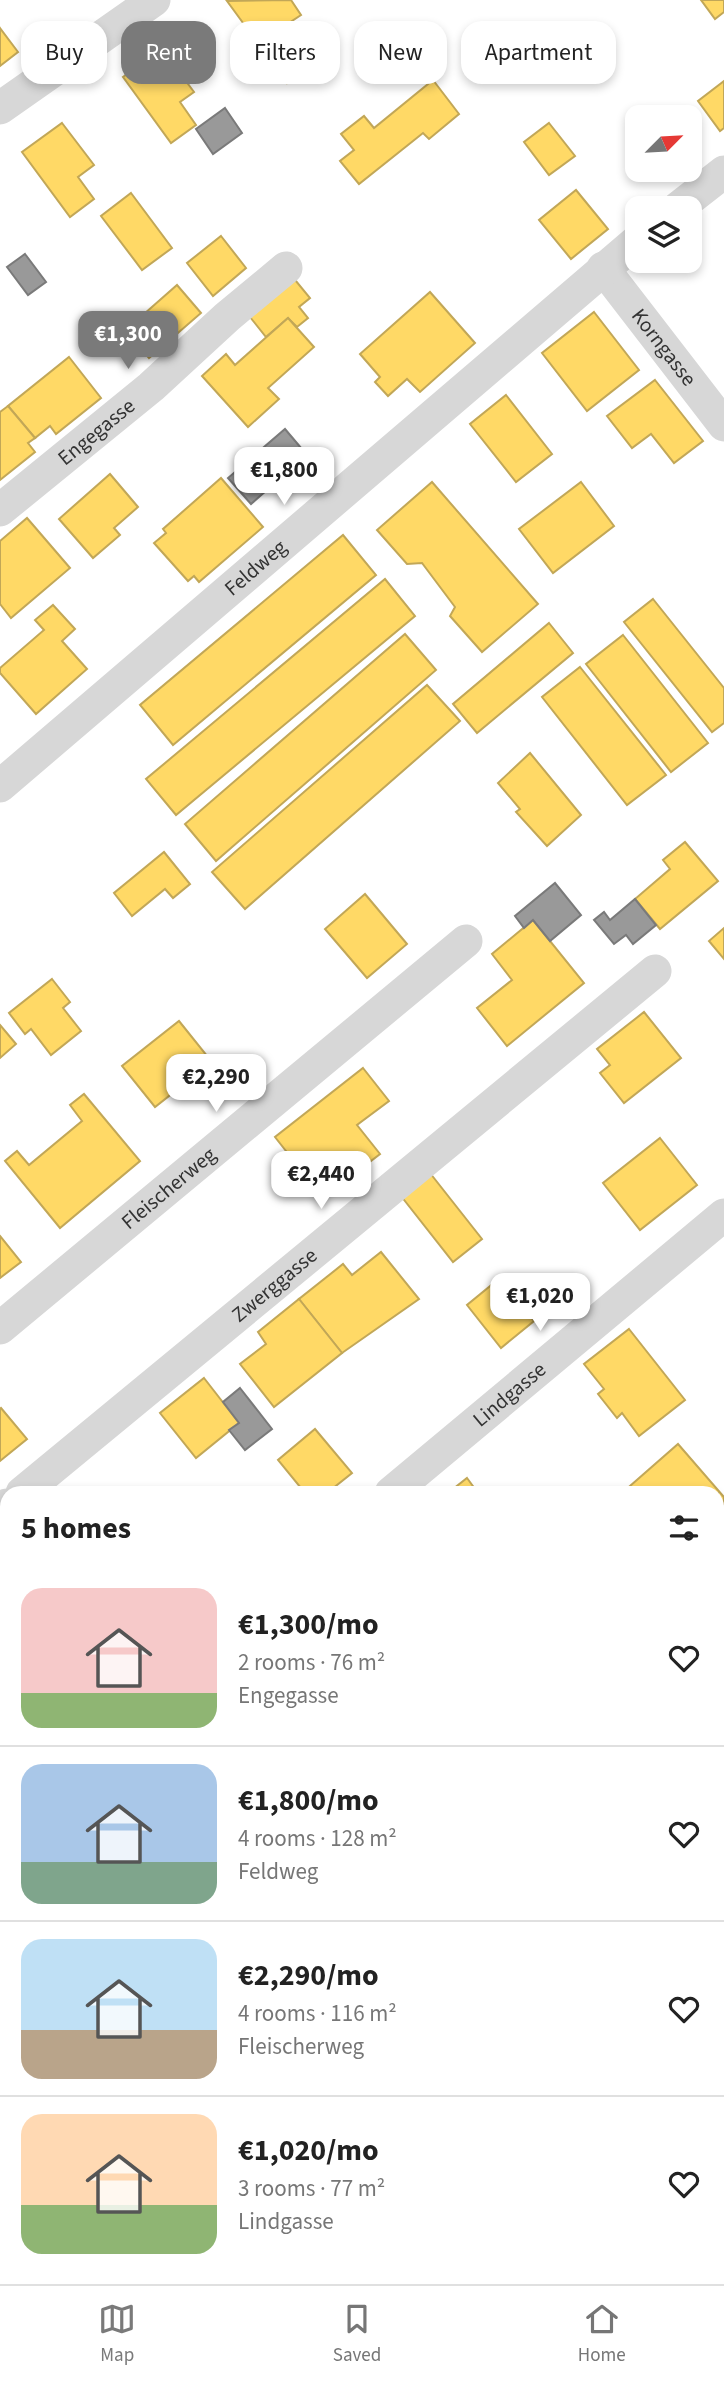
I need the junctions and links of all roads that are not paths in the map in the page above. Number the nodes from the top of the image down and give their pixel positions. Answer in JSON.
{"nodes":[{"id":1,"x":154,"y":0,"type":"edge"},
{"id":2,"x":0,"y":108,"type":"edge"},
{"id":3,"x":724,"y":172,"type":"edge"},
{"id":4,"x":693,"y":196,"type":"edge"},
{"id":5,"x":625,"y":251,"type":"edge"},
{"id":6,"x":286,"y":268,"type":"dead end"},
{"id":7,"x":603,"y":268,"type":"junction"},
{"id":8,"x":724,"y":425,"type":"edge"},
{"id":9,"x":0,"y":510,"type":"edge"},
{"id":10,"x":0,"y":786,"type":"edge"},
{"id":11,"x":466,"y":941,"type":"dead end"},
{"id":12,"x":655,"y":971,"type":"dead end"},
{"id":13,"x":724,"y":1215,"type":"edge"},
{"id":14,"x":0,"y":1328,"type":"edge"},
{"id":15,"x":30,"y":1486,"type":"edge"},
{"id":16,"x":399,"y":1486,"type":"edge"}],
"edges":[{"from":1,"to":2,"type":"street"},
{"from":3,"to":4,"type":"street"},
{"from":5,"to":7,"type":"street","name":"Feldweg"},
{"from":6,"to":9,"type":"street","name":"Engegasse"},
{"from":7,"to":8,"type":"street","name":"Korngasse"},
{"from":7,"to":10,"type":"street","name":"Feldweg"},
{"from":11,"to":14,"type":"street","name":"Fleischerweg"},
{"from":12,"to":15,"type":"street","name":"Zwerggasse"},
{"from":13,"to":16,"type":"street","name":"Lindgasse"}]}
